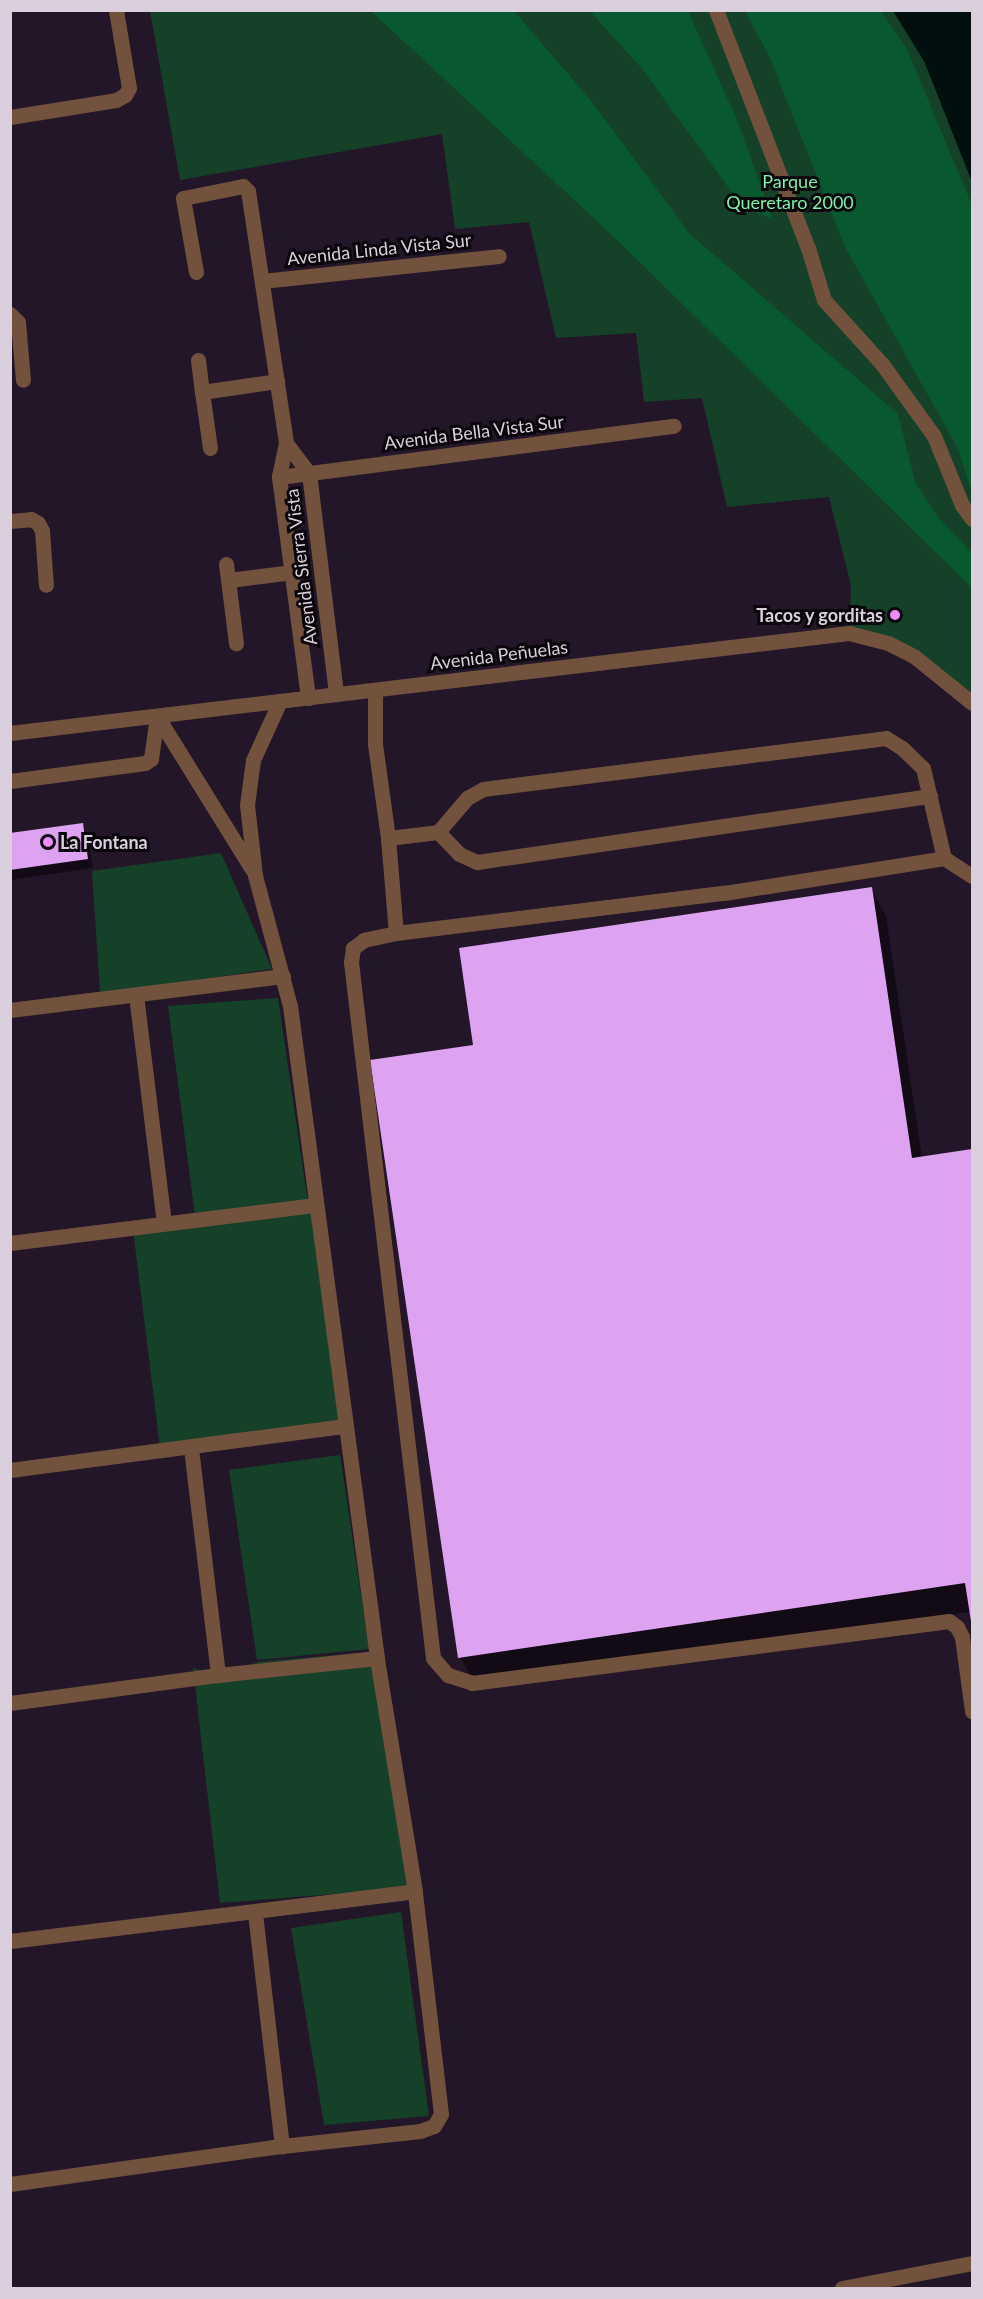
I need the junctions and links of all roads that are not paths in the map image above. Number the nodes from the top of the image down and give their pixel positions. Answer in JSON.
{"nodes":[{"id":1,"x":116,"y":10,"type":"edge"},
{"id":2,"x":716,"y":10,"type":"edge"},
{"id":3,"x":10,"y":117,"type":"edge"},
{"id":4,"x":500,"y":256,"type":"dead end"},
{"id":5,"x":196,"y":272,"type":"dead end"},
{"id":6,"x":262,"y":281,"type":"junction"},
{"id":7,"x":10,"y":314,"type":"edge"},
{"id":8,"x":198,"y":360,"type":"dead end"},
{"id":9,"x":23,"y":380,"type":"dead end"},
{"id":10,"x":277,"y":381,"type":"junction"},
{"id":11,"x":202,"y":392,"type":"junction"},
{"id":12,"x":674,"y":426,"type":"dead end"},
{"id":13,"x":286,"y":443,"type":"junction"},
{"id":14,"x":210,"y":448,"type":"dead end"},
{"id":15,"x":309,"y":473,"type":"junction"},
{"id":16,"x":279,"y":477,"type":"junction"},
{"id":17,"x":972,"y":519,"type":"edge"},
{"id":18,"x":10,"y":521,"type":"edge"},
{"id":19,"x":226,"y":564,"type":"dead end"},
{"id":20,"x":292,"y":572,"type":"junction"},
{"id":21,"x":229,"y":580,"type":"junction"},
{"id":22,"x":46,"y":585,"type":"dead end"},
{"id":23,"x":236,"y":643,"type":"dead end"},
{"id":24,"x":375,"y":690,"type":"junction"},
{"id":25,"x":336,"y":694,"type":"junction"},
{"id":26,"x":308,"y":698,"type":"junction"},
{"id":27,"x":280,"y":701,"type":"junction"},
{"id":28,"x":972,"y":703,"type":"edge"},
{"id":29,"x":157,"y":716,"type":"junction"},
{"id":30,"x":10,"y":734,"type":"edge"},
{"id":31,"x":10,"y":781,"type":"edge"},
{"id":32,"x":930,"y":796,"type":"junction"},
{"id":33,"x":438,"y":832,"type":"junction"},
{"id":34,"x":388,"y":838,"type":"junction"},
{"id":35,"x":944,"y":858,"type":"junction"},
{"id":36,"x":255,"y":875,"type":"junction"},
{"id":37,"x":972,"y":876,"type":"edge"},
{"id":38,"x":396,"y":933,"type":"junction"},
{"id":39,"x":283,"y":976,"type":"junction"},
{"id":40,"x":136,"y":995,"type":"junction"},
{"id":41,"x":10,"y":1010,"type":"edge"},
{"id":42,"x":316,"y":1206,"type":"junction"},
{"id":43,"x":164,"y":1223,"type":"junction"},
{"id":44,"x":10,"y":1243,"type":"edge"},
{"id":45,"x":345,"y":1426,"type":"junction"},
{"id":46,"x":191,"y":1448,"type":"junction"},
{"id":47,"x":10,"y":1470,"type":"edge"},
{"id":48,"x":376,"y":1658,"type":"junction"},
{"id":49,"x":218,"y":1675,"type":"junction"},
{"id":50,"x":10,"y":1703,"type":"edge"},
{"id":51,"x":972,"y":1711,"type":"edge"},
{"id":52,"x":415,"y":1891,"type":"junction"},
{"id":53,"x":255,"y":1913,"type":"junction"},
{"id":54,"x":10,"y":1941,"type":"edge"},
{"id":55,"x":282,"y":2146,"type":"junction"},
{"id":56,"x":10,"y":2184,"type":"edge"},
{"id":57,"x":972,"y":2263,"type":"edge"},
{"id":58,"x":842,"y":2289,"type":"edge"}],
"edges":[{"from":1,"to":3,"type":"street"},
{"from":2,"to":17,"type":"street"},
{"from":4,"to":6,"type":"street","name":"Avenida Linda Vista Sur"},
{"from":5,"to":6,"type":"street","name":"Avenida Sierra Vista"},
{"from":6,"to":10,"type":"street","name":"Avenida Sierra Vista"},
{"from":7,"to":9,"type":"street"},
{"from":8,"to":11,"type":"street"},
{"from":10,"to":11,"type":"street"},
{"from":10,"to":13,"type":"street","name":"Avenida Sierra Vista"},
{"from":11,"to":14,"type":"street"},
{"from":12,"to":15,"type":"street","name":"Avenida Bella Vista Sur"},
{"from":13,"to":15,"type":"street","name":"Avenida Sierra Vista"},
{"from":13,"to":16,"type":"street","name":"Avenida Sierra Vista"},
{"from":15,"to":16,"type":"street","name":"Avenida Bella Vista Sur"},
{"from":15,"to":25,"type":"street","name":"Avenida Sierra Vista"},
{"from":16,"to":20,"type":"street","name":"Avenida Sierra Vista"},
{"from":18,"to":22,"type":"street"},
{"from":19,"to":21,"type":"street"},
{"from":20,"to":21,"type":"street"},
{"from":20,"to":26,"type":"street","name":"Avenida Sierra Vista"},
{"from":21,"to":23,"type":"street"},
{"from":24,"to":25,"type":"street","name":"Avenida Peñuelas"},
{"from":24,"to":28,"type":"street","name":"Avenida Peñuelas"},
{"from":24,"to":34,"type":"street"},
{"from":25,"to":26,"type":"street","name":"Avenida Peñuelas"},
{"from":26,"to":27,"type":"street","name":"Avenida Peñuelas"},
{"from":27,"to":29,"type":"street","name":"Avenida Peñuelas"},
{"from":27,"to":36,"type":"street"},
{"from":29,"to":30,"type":"street","name":"Avenida Peñuelas"},
{"from":29,"to":31,"type":"street"},
{"from":29,"to":36,"type":"street"},
{"from":32,"to":33,"type":"street"},
{"from":32,"to":33,"type":"street"},
{"from":32,"to":35,"type":"street"},
{"from":33,"to":34,"type":"street"},
{"from":34,"to":38,"type":"street"},
{"from":35,"to":37,"type":"street"},
{"from":35,"to":38,"type":"street"},
{"from":36,"to":39,"type":"street"},
{"from":38,"to":51,"type":"street"},
{"from":39,"to":40,"type":"street"},
{"from":39,"to":42,"type":"street"},
{"from":40,"to":41,"type":"street"},
{"from":40,"to":43,"type":"street"},
{"from":42,"to":43,"type":"street"},
{"from":42,"to":45,"type":"street"},
{"from":43,"to":44,"type":"street"},
{"from":45,"to":46,"type":"street"},
{"from":45,"to":48,"type":"street"},
{"from":46,"to":47,"type":"street"},
{"from":46,"to":49,"type":"street"},
{"from":48,"to":49,"type":"street"},
{"from":48,"to":52,"type":"street"},
{"from":49,"to":50,"type":"street"},
{"from":52,"to":53,"type":"street"},
{"from":52,"to":55,"type":"street"},
{"from":53,"to":54,"type":"street"},
{"from":53,"to":55,"type":"street"},
{"from":55,"to":56,"type":"street"},
{"from":57,"to":58,"type":"street"}]}
